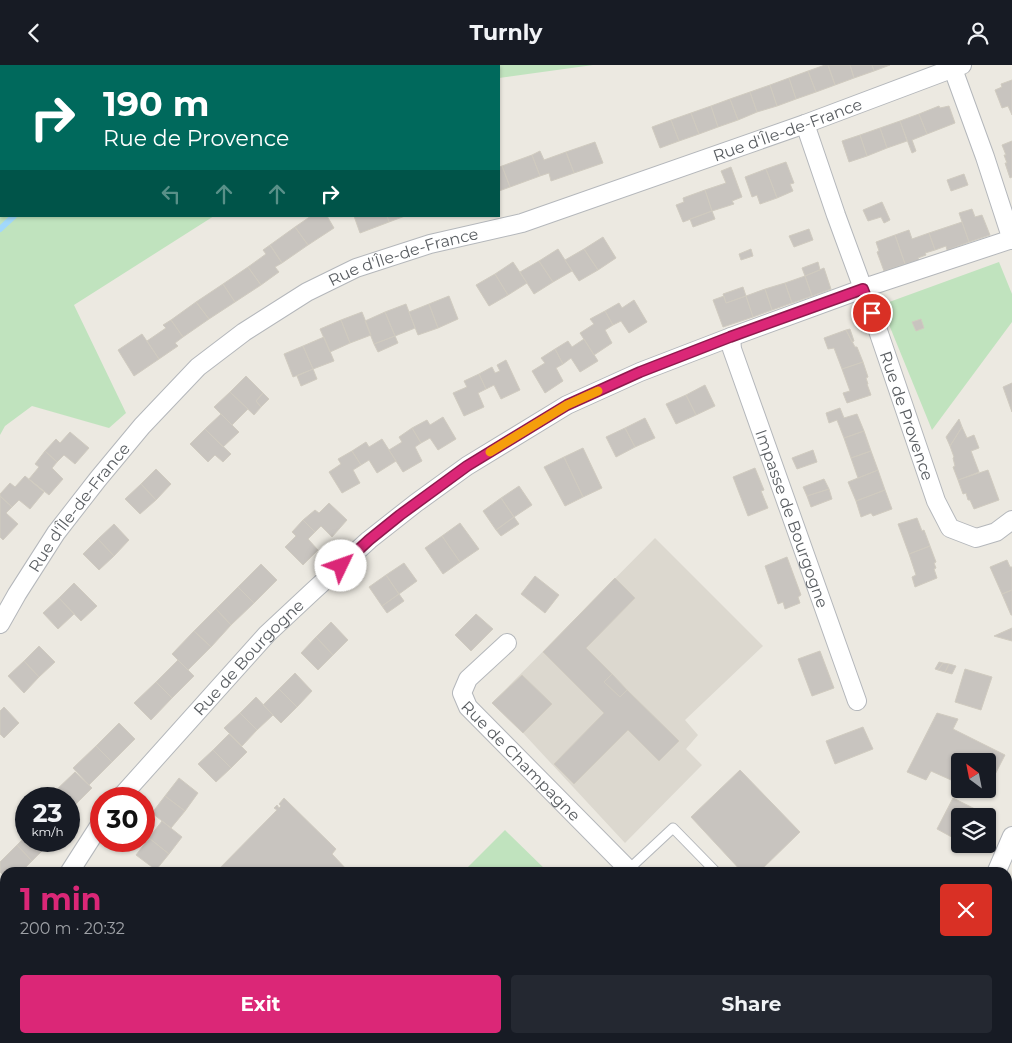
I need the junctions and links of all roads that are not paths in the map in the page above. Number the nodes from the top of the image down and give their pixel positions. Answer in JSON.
{"nodes":[{"id":1,"x":957,"y":67,"type":"edge"},
{"id":2,"x":805,"y":124,"type":"junction"},
{"id":3,"x":1012,"y":240,"type":"edge"},
{"id":4,"x":863,"y":289,"type":"junction"},
{"id":5,"x":730,"y":337,"type":"junction"},
{"id":6,"x":1012,"y":521,"type":"edge"},
{"id":7,"x":0,"y":624,"type":"edge"},
{"id":8,"x":507,"y":643,"type":"dead end"},
{"id":9,"x":857,"y":701,"type":"dead end"},
{"id":10,"x":131,"y":787,"type":"edge"},
{"id":11,"x":1012,"y":836,"type":"edge"},
{"id":12,"x":90,"y":840,"type":"edge"},
{"id":13,"x":73,"y":867,"type":"edge"},
{"id":14,"x":627,"y":867,"type":"edge"},
{"id":15,"x":635,"y":867,"type":"edge"},
{"id":16,"x":711,"y":867,"type":"edge"},
{"id":17,"x":999,"y":867,"type":"edge"}],
"edges":[{"from":1,"to":2,"type":"street","name":"Rue d'Île-de-France"},
{"from":1,"to":3,"type":"street"},
{"from":2,"to":4,"type":"street","name":"Rue de Provence"},
{"from":2,"to":7,"type":"street","name":"Rue d'Île-de-France"},
{"from":3,"to":4,"type":"street","name":"Rue de Bourgogne"},
{"from":4,"to":5,"type":"street","name":"Rue de Bourgogne"},
{"from":4,"to":6,"type":"street","name":"Rue de Provence"},
{"from":5,"to":9,"type":"street","name":"Impasse de Bourgogne"},
{"from":5,"to":10,"type":"street","name":"Rue de Bourgogne"},
{"from":8,"to":14,"type":"street","name":"Rue de Champagne"},
{"from":11,"to":17,"type":"street"},
{"from":12,"to":13,"type":"street"},
{"from":15,"to":16,"type":"lane"}]}
